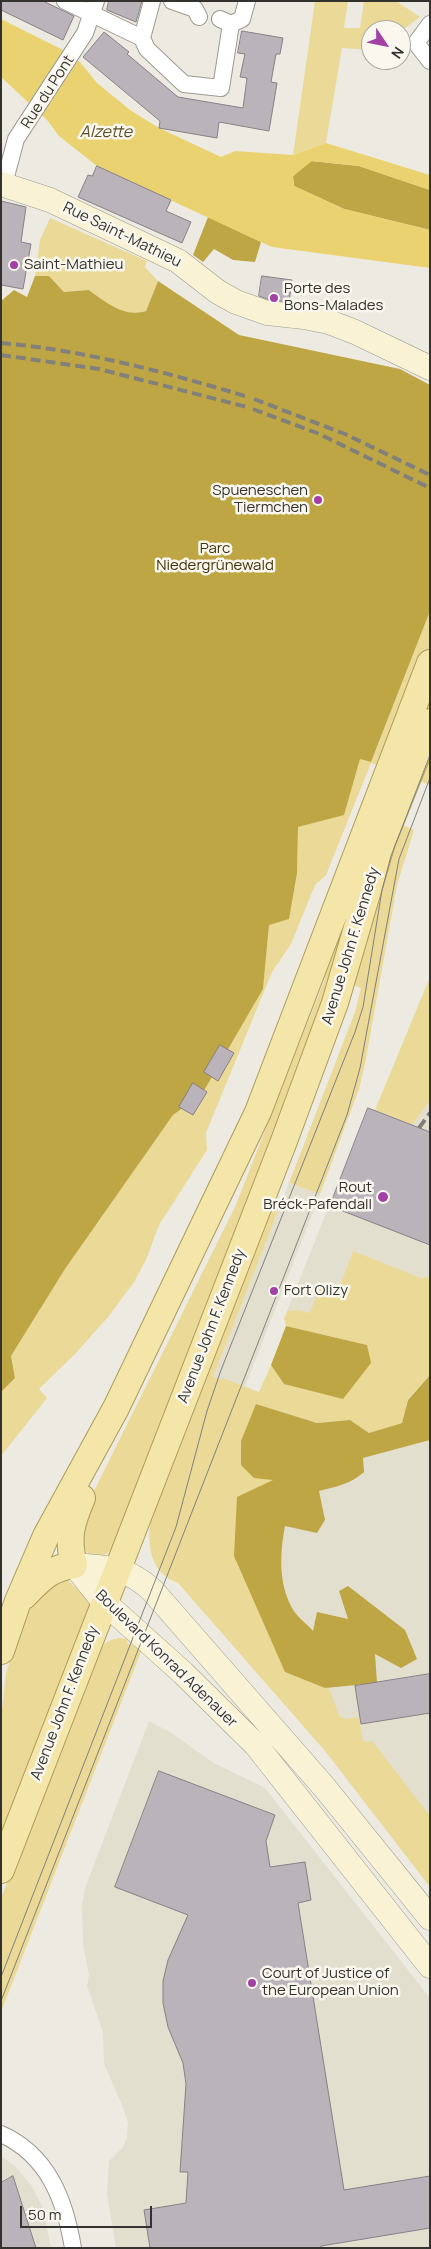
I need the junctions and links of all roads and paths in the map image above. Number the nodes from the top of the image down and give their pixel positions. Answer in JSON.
{"nodes":[{"id":1,"x":65,"y":1,"type":"edge"},
{"id":2,"x":152,"y":1,"type":"edge"},
{"id":3,"x":172,"y":1,"type":"edge"},
{"id":4,"x":247,"y":1,"type":"edge"},
{"id":5,"x":94,"y":8,"type":"edge"},
{"id":6,"x":199,"y":17,"type":"dead end"},
{"id":7,"x":430,"y":24,"type":"edge"},
{"id":8,"x":142,"y":38,"type":"junction"},
{"id":9,"x":430,"y":61,"type":"edge"},
{"id":10,"x":8,"y":147,"type":"edge"},
{"id":11,"x":2,"y":184,"type":"edge"},
{"id":12,"x":430,"y":368,"type":"edge"},
{"id":13,"x":430,"y":664,"type":"edge"},
{"id":14,"x":430,"y":722,"type":"edge"},
{"id":15,"x":398,"y":773,"type":"junction"},
{"id":16,"x":116,"y":1408,"type":"junction"},
{"id":17,"x":74,"y":1565,"type":"junction"},
{"id":18,"x":118,"y":1568,"type":"junction"},
{"id":19,"x":18,"y":1601,"type":"junction"},
{"id":20,"x":104,"y":1602,"type":"junction"},
{"id":21,"x":1,"y":1651,"type":"edge"},
{"id":22,"x":1,"y":1870,"type":"edge"},
{"id":23,"x":430,"y":1918,"type":"edge"},
{"id":24,"x":430,"y":1966,"type":"edge"},
{"id":25,"x":1,"y":2134,"type":"edge"},
{"id":26,"x":73,"y":2248,"type":"edge"}],
"edges":[{"from":1,"to":5,"type":"street"},
{"from":2,"to":8,"type":"street"},
{"from":3,"to":6,"type":"street"},
{"from":4,"to":8,"type":"street"},
{"from":5,"to":8,"type":"street"},
{"from":5,"to":10,"type":"street","name":"Rue du Pont"},
{"from":7,"to":9,"type":"street"},
{"from":10,"to":11,"type":"street","name":"Rue du Pont"},
{"from":11,"to":12,"type":"main road","name":"Rue Saint-Mathieu"},
{"from":13,"to":15,"type":"main road"},
{"from":14,"to":15,"type":"main road"},
{"from":15,"to":16,"type":"main road","name":"Avenue John F. Kennedy"},
{"from":15,"to":18,"type":"main road","name":"Avenue John F. Kennedy"},
{"from":16,"to":17,"type":"main road"},
{"from":16,"to":19,"type":"main road","name":"Avenue John F. Kennedy"},
{"from":17,"to":18,"type":"main road","name":"Boulevard Konrad Adenauer"},
{"from":17,"to":19,"type":"main road"},
{"from":17,"to":20,"type":"main road","name":"Boulevard Konrad Adenauer"},
{"from":18,"to":20,"type":"main road","name":"Avenue John F. Kennedy"},
{"from":18,"to":23,"type":"main road","name":"Boulevard Konrad Adenauer"},
{"from":19,"to":21,"type":"main road","name":"Avenue John F. Kennedy"},
{"from":20,"to":22,"type":"main road","name":"Avenue John F. Kennedy"},
{"from":20,"to":24,"type":"main road","name":"Boulevard Konrad Adenauer"},
{"from":25,"to":26,"type":"street"}]}
